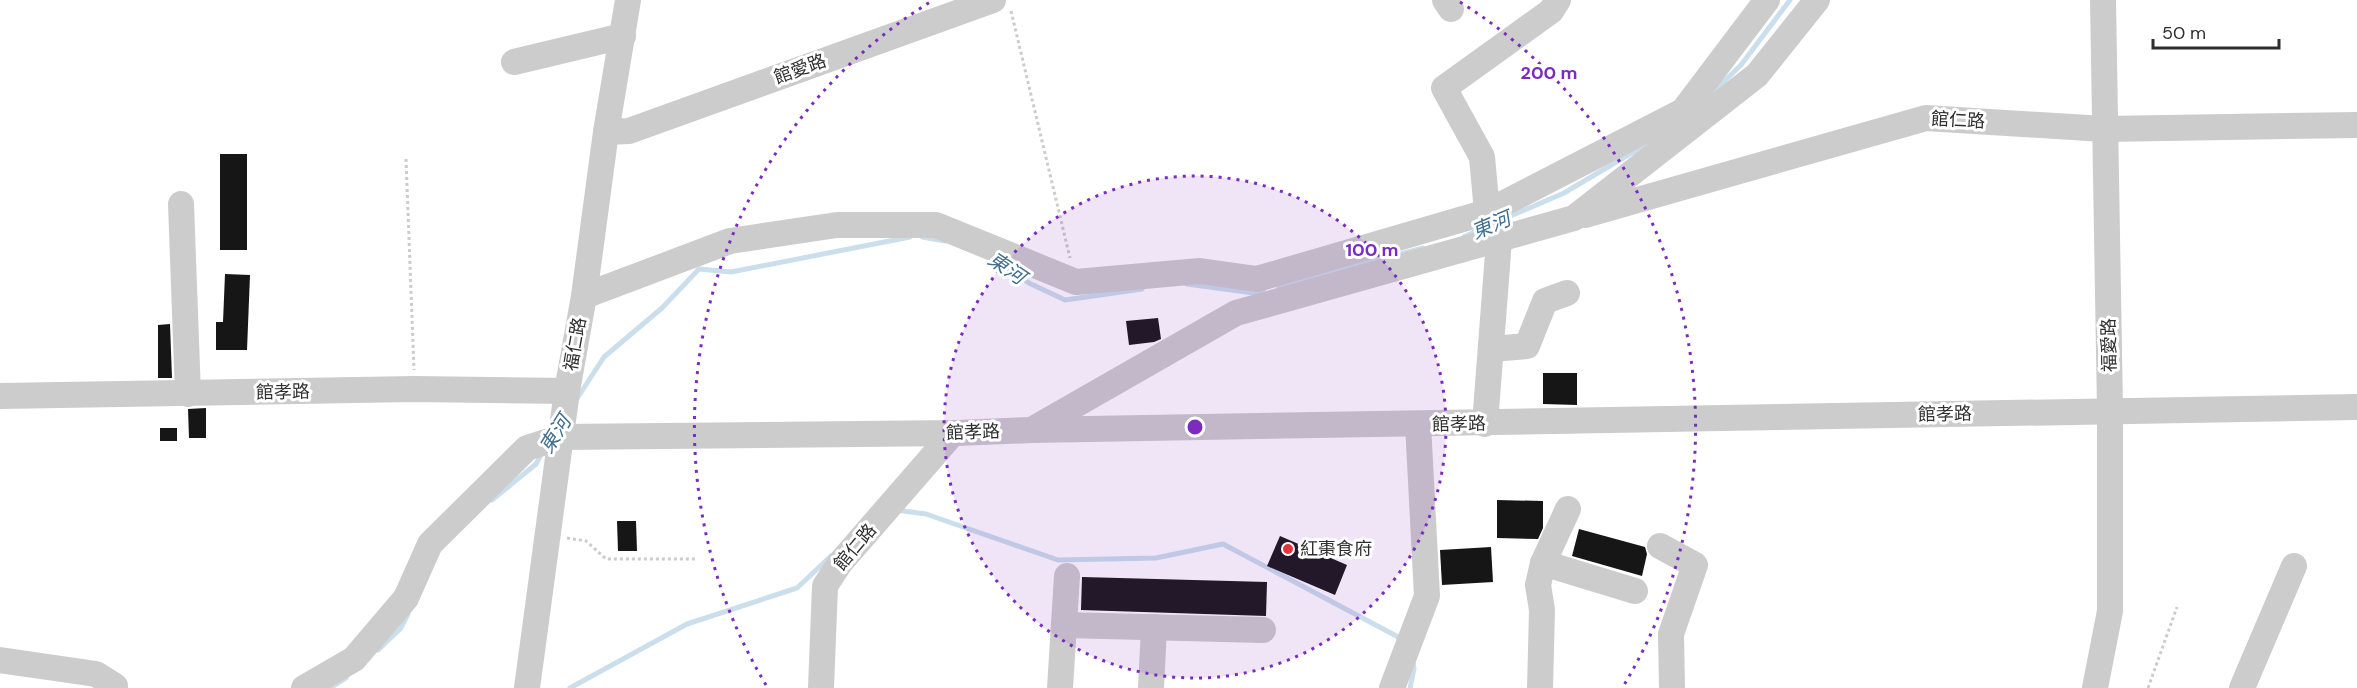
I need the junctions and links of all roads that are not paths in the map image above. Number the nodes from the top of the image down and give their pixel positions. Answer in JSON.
{"nodes":[{"id":1,"x":628,"y":0,"type":"edge"},
{"id":2,"x":993,"y":0,"type":"edge"},
{"id":3,"x":1558,"y":0,"type":"edge"},
{"id":4,"x":1767,"y":0,"type":"edge"},
{"id":5,"x":1816,"y":0,"type":"edge"},
{"id":6,"x":2103,"y":0,"type":"edge"},
{"id":7,"x":623,"y":36,"type":"junction"},
{"id":8,"x":514,"y":62,"type":"dead end"},
{"id":9,"x":2357,"y":125,"type":"edge"},
{"id":10,"x":2104,"y":129,"type":"junction"},
{"id":11,"x":606,"y":132,"type":"junction"},
{"id":12,"x":181,"y":204,"type":"dead end"},
{"id":13,"x":1487,"y":212,"type":"junction"},
{"id":14,"x":1574,"y":218,"type":"junction"},
{"id":15,"x":1499,"y":240,"type":"junction"},
{"id":16,"x":1567,"y":293,"type":"dead end"},
{"id":17,"x":584,"y":296,"type":"junction"},
{"id":18,"x":1491,"y":349,"type":"junction"},
{"id":19,"x":567,"y":391,"type":"junction"},
{"id":20,"x":188,"y":394,"type":"junction"},
{"id":21,"x":0,"y":396,"type":"edge"},
{"id":22,"x":2357,"y":407,"type":"edge"},
{"id":23,"x":2110,"y":410,"type":"junction"},
{"id":24,"x":1418,"y":424,"type":"junction"},
{"id":25,"x":1485,"y":424,"type":"junction"},
{"id":26,"x":1032,"y":430,"type":"junction"},
{"id":27,"x":953,"y":433,"type":"junction"},
{"id":28,"x":561,"y":437,"type":"junction"},
{"id":29,"x":1568,"y":509,"type":"dead end"},
{"id":30,"x":1659,"y":546,"type":"dead end"},
{"id":31,"x":1543,"y":563,"type":"junction"},
{"id":32,"x":2294,"y":566,"type":"dead end"},
{"id":33,"x":1067,"y":576,"type":"dead end"},
{"id":34,"x":1635,"y":591,"type":"dead end"},
{"id":35,"x":1065,"y":625,"type":"junction"},
{"id":36,"x":1154,"y":627,"type":"junction"},
{"id":37,"x":1263,"y":630,"type":"dead end"},
{"id":38,"x":0,"y":660,"type":"edge"},
{"id":39,"x":115,"y":688,"type":"edge"},
{"id":40,"x":304,"y":688,"type":"edge"},
{"id":41,"x":527,"y":688,"type":"edge"},
{"id":42,"x":821,"y":688,"type":"edge"},
{"id":43,"x":1060,"y":688,"type":"edge"},
{"id":44,"x":1151,"y":688,"type":"edge"},
{"id":45,"x":1392,"y":688,"type":"edge"},
{"id":46,"x":1540,"y":688,"type":"edge"},
{"id":47,"x":1672,"y":688,"type":"edge"},
{"id":48,"x":2095,"y":688,"type":"edge"},
{"id":49,"x":2242,"y":688,"type":"edge"}],
"edges":[{"from":1,"to":7,"type":"street","name":"福仁路"},
{"from":2,"to":11,"type":"street","name":"館愛路"},
{"from":3,"to":13,"type":"street"},
{"from":4,"to":13,"type":"street"},
{"from":5,"to":14,"type":"street"},
{"from":6,"to":10,"type":"street","name":"福愛路"},
{"from":7,"to":8,"type":"street"},
{"from":7,"to":11,"type":"street","name":"福仁路"},
{"from":9,"to":10,"type":"street","name":"館仁路"},
{"from":10,"to":14,"type":"street","name":"館仁路"},
{"from":10,"to":23,"type":"street","name":"福愛路"},
{"from":11,"to":17,"type":"street","name":"福仁路"},
{"from":12,"to":20,"type":"street"},
{"from":13,"to":15,"type":"street"},
{"from":13,"to":17,"type":"street"},
{"from":14,"to":15,"type":"street","name":"館仁路"},
{"from":15,"to":18,"type":"street"},
{"from":15,"to":26,"type":"street","name":"館仁路"},
{"from":16,"to":18,"type":"street"},
{"from":17,"to":19,"type":"street","name":"福仁路"},
{"from":18,"to":25,"type":"street"},
{"from":19,"to":20,"type":"street","name":"館孝路"},
{"from":19,"to":28,"type":"street","name":"福仁路"},
{"from":20,"to":21,"type":"street","name":"館孝路"},
{"from":22,"to":23,"type":"street","name":"館孝路"},
{"from":23,"to":25,"type":"street","name":"館孝路"},
{"from":23,"to":48,"type":"street","name":"福愛路"},
{"from":24,"to":25,"type":"street","name":"館孝路"},
{"from":24,"to":26,"type":"street","name":"館孝路"},
{"from":24,"to":45,"type":"street"},
{"from":26,"to":27,"type":"street","name":"館孝路"},
{"from":27,"to":28,"type":"street","name":"館孝路"},
{"from":27,"to":42,"type":"street","name":"館仁路"},
{"from":28,"to":40,"type":"street","name":"館孝路"},
{"from":28,"to":41,"type":"street","name":"福仁路"},
{"from":29,"to":31,"type":"street"},
{"from":30,"to":47,"type":"street"},
{"from":31,"to":34,"type":"street"},
{"from":31,"to":46,"type":"street"},
{"from":32,"to":49,"type":"street"},
{"from":33,"to":35,"type":"street"},
{"from":35,"to":36,"type":"street"},
{"from":35,"to":43,"type":"street"},
{"from":36,"to":37,"type":"street"},
{"from":36,"to":44,"type":"street"},
{"from":38,"to":39,"type":"street"}]}
